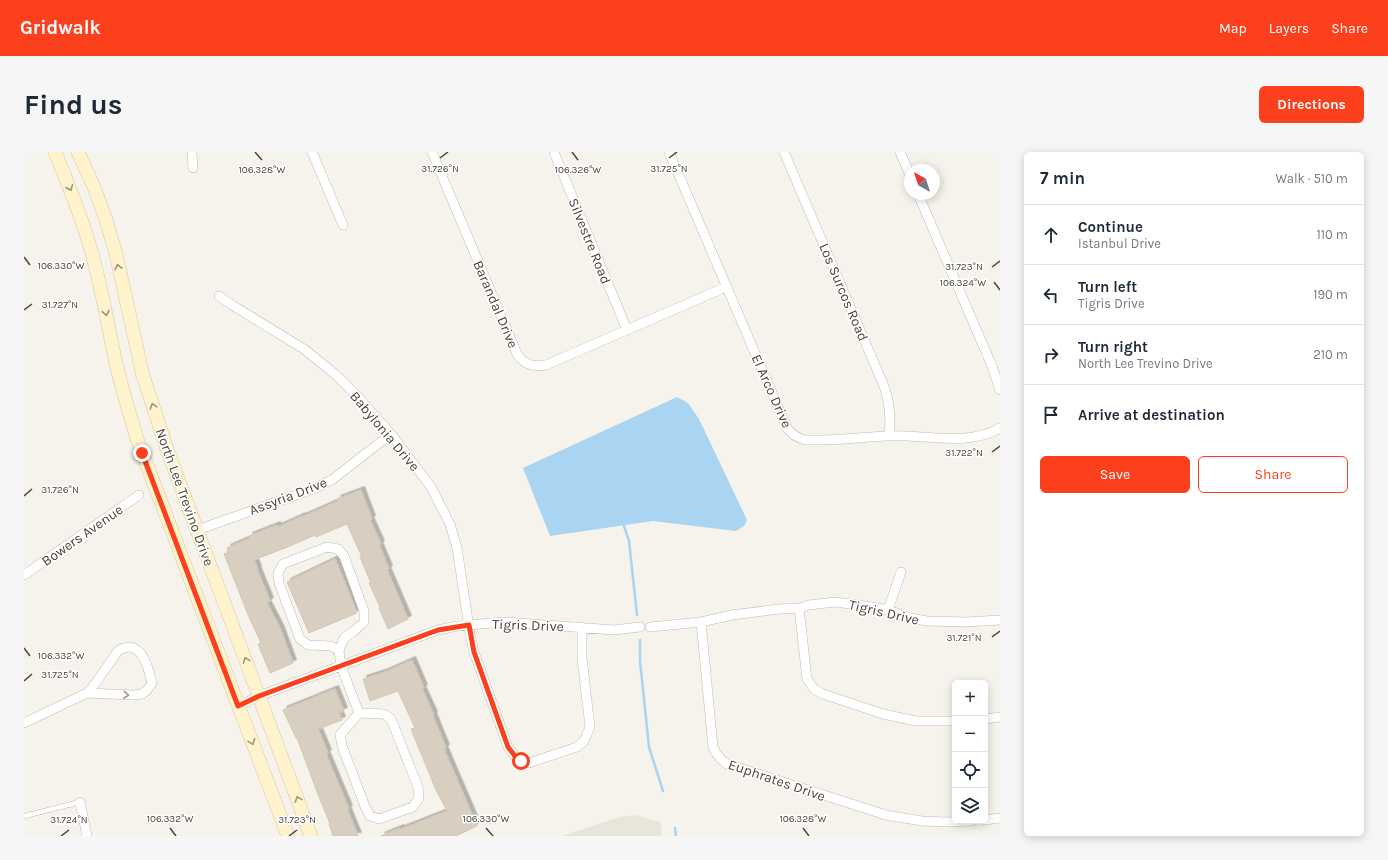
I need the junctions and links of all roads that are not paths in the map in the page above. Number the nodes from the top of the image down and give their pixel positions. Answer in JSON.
{"nodes":[{"id":1,"x":55,"y":152,"type":"edge"},
{"id":2,"x":78,"y":152,"type":"edge"},
{"id":3,"x":192,"y":152,"type":"edge"},
{"id":4,"x":312,"y":152,"type":"edge"},
{"id":5,"x":432,"y":152,"type":"edge"},
{"id":6,"x":554,"y":152,"type":"edge"},
{"id":7,"x":669,"y":152,"type":"edge"},
{"id":8,"x":784,"y":152,"type":"edge"},
{"id":9,"x":900,"y":152,"type":"edge"},
{"id":10,"x":905,"y":164,"type":"edge"},
{"id":11,"x":193,"y":168,"type":"dead end"},
{"id":12,"x":921,"y":200,"type":"edge"},
{"id":13,"x":343,"y":225,"type":"dead end"},
{"id":14,"x":726,"y":287,"type":"junction"},
{"id":15,"x":219,"y":296,"type":"dead end"},
{"id":16,"x":627,"y":330,"type":"junction"},
{"id":17,"x":1000,"y":390,"type":"edge"},
{"id":18,"x":1000,"y":428,"type":"edge"},
{"id":19,"x":391,"y":434,"type":"junction"},
{"id":20,"x":889,"y":436,"type":"junction"},
{"id":21,"x":139,"y":495,"type":"dead end"},
{"id":22,"x":197,"y":530,"type":"junction"},
{"id":23,"x":901,"y":572,"type":"dead end"},
{"id":24,"x":24,"y":575,"type":"edge"},
{"id":25,"x":799,"y":608,"type":"junction"},
{"id":26,"x":888,"y":610,"type":"junction"},
{"id":27,"x":1000,"y":620,"type":"edge"},
{"id":28,"x":701,"y":622,"type":"junction"},
{"id":29,"x":469,"y":625,"type":"junction"},
{"id":30,"x":582,"y":627,"type":"junction"},
{"id":31,"x":650,"y":627,"type":"dead end"},
{"id":32,"x":640,"y":628,"type":"dead end"},
{"id":33,"x":339,"y":651,"type":"junction"},
{"id":34,"x":341,"y":666,"type":"junction"},
{"id":35,"x":87,"y":693,"type":"junction"},
{"id":36,"x":259,"y":696,"type":"junction"},
{"id":37,"x":238,"y":706,"type":"junction"},
{"id":38,"x":359,"y":713,"type":"junction"},
{"id":39,"x":1000,"y":717,"type":"edge"},
{"id":40,"x":988,"y":719,"type":"edge"},
{"id":41,"x":952,"y":721,"type":"edge"},
{"id":42,"x":24,"y":723,"type":"edge"},
{"id":43,"x":80,"y":802,"type":"joint"},
{"id":44,"x":24,"y":816,"type":"edge"},
{"id":45,"x":1000,"y":818,"type":"edge"},
{"id":46,"x":988,"y":820,"type":"edge"},
{"id":47,"x":952,"y":822,"type":"edge"},
{"id":48,"x":88,"y":836,"type":"edge"},
{"id":49,"x":288,"y":836,"type":"edge"},
{"id":50,"x":311,"y":836,"type":"edge"}],
"edges":[{"from":1,"to":37,"type":"main road","name":"North Lee Trevino Drive","one_way":true},
{"from":22,"to":2,"type":"main road","name":"North Lee Trevino Drive","one_way":true},
{"from":3,"to":11,"type":"street"},
{"from":4,"to":13,"type":"street"},
{"from":5,"to":16,"type":"street","name":"Barandal Drive"},
{"from":6,"to":16,"type":"street","name":"Silvestre Road"},
{"from":7,"to":14,"type":"street","name":"El Arco Drive"},
{"from":8,"to":20,"type":"street","name":"Los Surcos Road"},
{"from":9,"to":10,"type":"street"},
{"from":12,"to":17,"type":"street"},
{"from":14,"to":16,"type":"street","name":"Barandal Drive"},
{"from":14,"to":20,"type":"street","name":"El Arco Drive"},
{"from":15,"to":19,"type":"street","name":"Babylonia Drive"},
{"from":18,"to":20,"type":"street","name":"El Arco Drive"},
{"from":19,"to":22,"type":"street","name":"Assyria Drive"},
{"from":19,"to":29,"type":"street","name":"Babylonia Drive"},
{"from":21,"to":24,"type":"street","name":"Bowers Avenue"},
{"from":36,"to":22,"type":"main road","name":"North Lee Trevino Drive","one_way":true},
{"from":23,"to":26,"type":"street"},
{"from":25,"to":26,"type":"street","name":"Tigris Drive"},
{"from":25,"to":28,"type":"street","name":"Tigris Drive"},
{"from":25,"to":41,"type":"street"},
{"from":26,"to":27,"type":"street","name":"Tigris Drive"},
{"from":28,"to":31,"type":"street","name":"Tigris Drive"},
{"from":28,"to":47,"type":"street","name":"Euphrates Drive"},
{"from":29,"to":30,"type":"street","name":"Tigris Drive"},
{"from":29,"to":30,"type":"street","name":"Babylonia Drive"},
{"from":29,"to":34,"type":"street","name":"Tigris Drive"},
{"from":30,"to":32,"type":"street","name":"Tigris Drive"},
{"from":33,"to":33,"type":"street"},
{"from":33,"to":34,"type":"street"},
{"from":34,"to":36,"type":"street","name":"Tigris Drive"},
{"from":34,"to":38,"type":"street"},
{"from":35,"to":35,"type":"street","one_way":true},
{"from":35,"to":42,"type":"street"},
{"from":36,"to":37,"type":"street","name":"Tigris Drive"},
{"from":50,"to":36,"type":"main road","name":"North Lee Trevino Drive","one_way":true},
{"from":37,"to":49,"type":"main road","name":"North Lee Trevino Drive","one_way":true},
{"from":38,"to":38,"type":"street"},
{"from":39,"to":40,"type":"street"},
{"from":43,"to":44,"type":"lane"},
{"from":43,"to":48,"type":"street"},
{"from":45,"to":46,"type":"street"}]}
